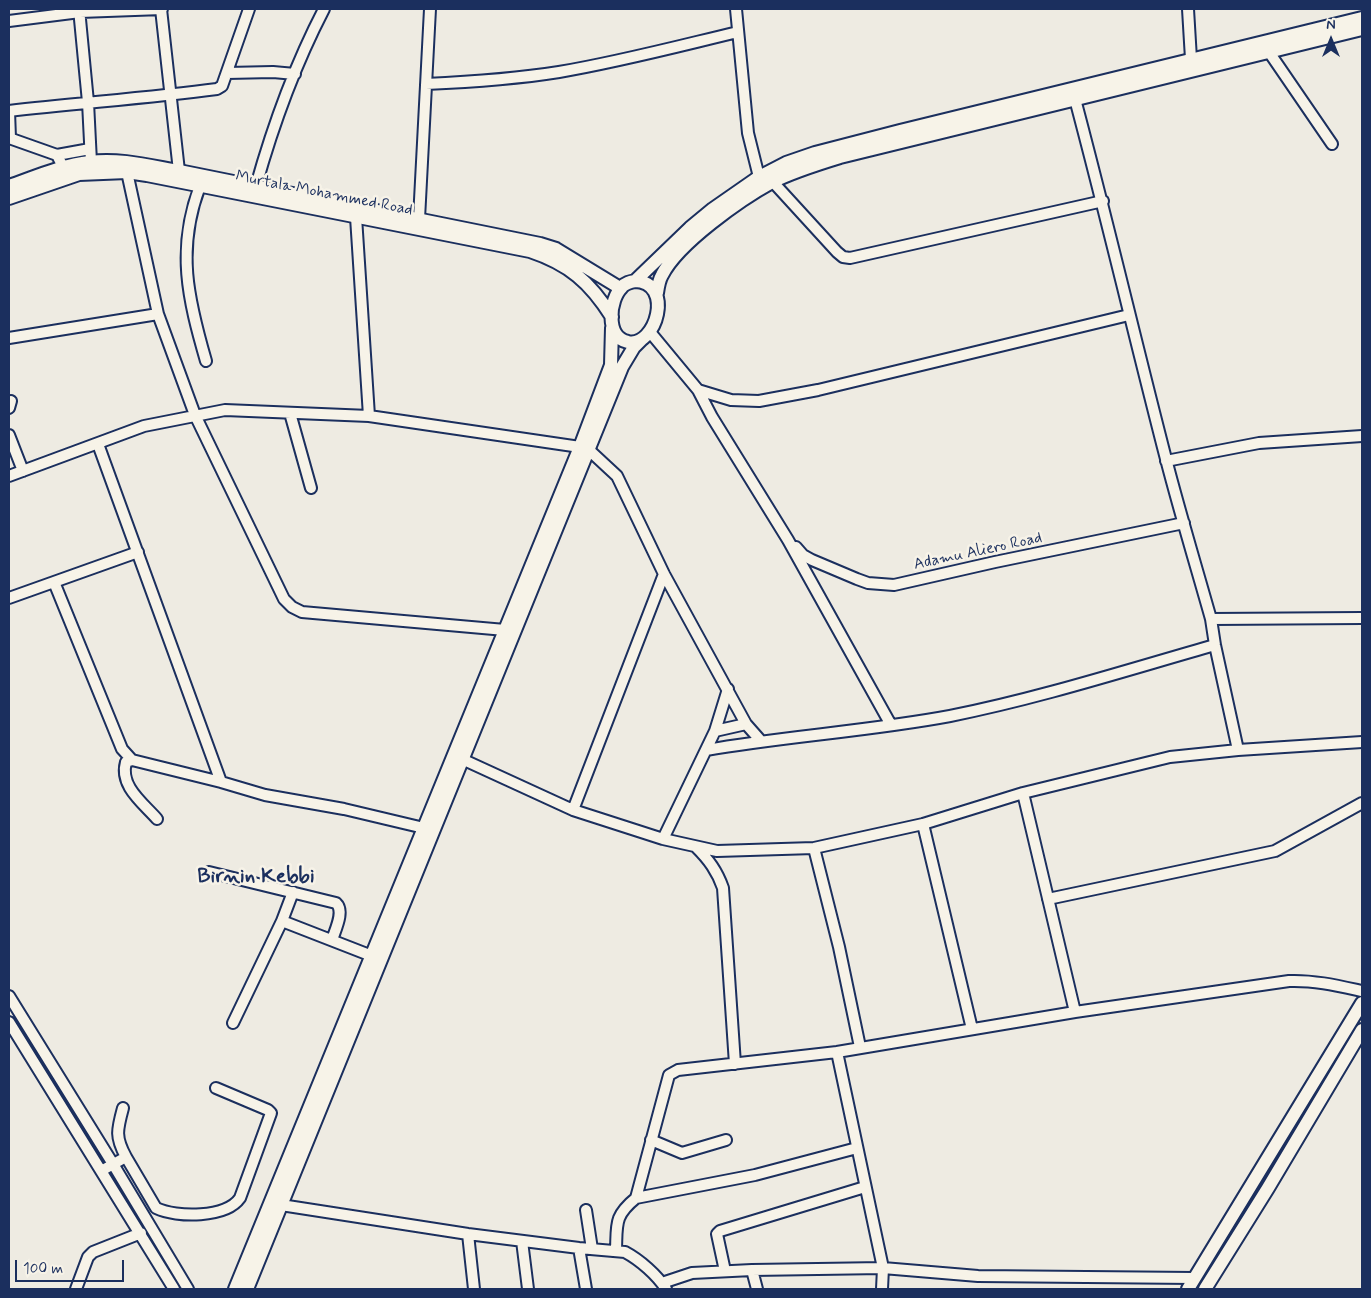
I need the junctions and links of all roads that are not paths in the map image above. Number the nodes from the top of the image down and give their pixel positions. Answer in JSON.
{"nodes":[{"id":1,"x":161,"y":9,"type":"edge"},
{"id":2,"x":249,"y":9,"type":"edge"},
{"id":3,"x":324,"y":9,"type":"edge"},
{"id":4,"x":430,"y":9,"type":"edge"},
{"id":5,"x":736,"y":9,"type":"edge"},
{"id":6,"x":1188,"y":9,"type":"edge"},
{"id":7,"x":80,"y":11,"type":"edge"},
{"id":8,"x":1362,"y":18,"type":"edge"},
{"id":9,"x":9,"y":21,"type":"edge"},
{"id":10,"x":1362,"y":29,"type":"edge"},
{"id":11,"x":738,"y":32,"type":"junction"},
{"id":12,"x":1267,"y":46,"type":"junction"},
{"id":13,"x":1192,"y":59,"type":"junction"},
{"id":14,"x":227,"y":73,"type":"junction"},
{"id":15,"x":294,"y":74,"type":"junction"},
{"id":16,"x":426,"y":84,"type":"junction"},
{"id":17,"x":172,"y":95,"type":"junction"},
{"id":18,"x":1075,"y":99,"type":"junction"},
{"id":19,"x":88,"y":102,"type":"junction"},
{"id":20,"x":10,"y":138,"type":"edge"},
{"id":21,"x":1332,"y":144,"type":"dead end"},
{"id":22,"x":57,"y":155,"type":"junction"},
{"id":23,"x":90,"y":155,"type":"junction"},
{"id":24,"x":63,"y":167,"type":"junction"},
{"id":25,"x":147,"y":171,"type":"junction"},
{"id":26,"x":179,"y":171,"type":"junction"},
{"id":27,"x":127,"y":172,"type":"junction"},
{"id":28,"x":759,"y":177,"type":"junction"},
{"id":29,"x":773,"y":182,"type":"junction"},
{"id":30,"x":9,"y":186,"type":"edge"},
{"id":31,"x":200,"y":186,"type":"junction"},
{"id":32,"x":256,"y":186,"type":"junction"},
{"id":33,"x":9,"y":198,"type":"edge"},
{"id":34,"x":1103,"y":201,"type":"junction"},
{"id":35,"x":356,"y":217,"type":"junction"},
{"id":36,"x":419,"y":219,"type":"junction"},
{"id":37,"x":636,"y":281,"type":"junction"},
{"id":38,"x":620,"y":288,"type":"junction"},
{"id":39,"x":657,"y":293,"type":"junction"},
{"id":40,"x":158,"y":314,"type":"junction"},
{"id":41,"x":1129,"y":314,"type":"junction"},
{"id":42,"x":612,"y":322,"type":"junction"},
{"id":43,"x":646,"y":336,"type":"junction"},
{"id":44,"x":9,"y":338,"type":"edge"},
{"id":45,"x":206,"y":361,"type":"dead end"},
{"id":46,"x":698,"y":390,"type":"junction"},
{"id":47,"x":290,"y":413,"type":"junction"},
{"id":48,"x":195,"y":415,"type":"junction"},
{"id":49,"x":369,"y":416,"type":"junction"},
{"id":50,"x":9,"y":435,"type":"edge"},
{"id":51,"x":1362,"y":436,"type":"edge"},
{"id":52,"x":98,"y":444,"type":"junction"},
{"id":53,"x":584,"y":449,"type":"junction"},
{"id":54,"x":1166,"y":461,"type":"junction"},
{"id":55,"x":23,"y":471,"type":"junction"},
{"id":56,"x":9,"y":476,"type":"edge"},
{"id":57,"x":311,"y":488,"type":"dead end"},
{"id":58,"x":1184,"y":523,"type":"junction"},
{"id":59,"x":788,"y":540,"type":"junction"},
{"id":60,"x":138,"y":552,"type":"junction"},
{"id":61,"x":664,"y":574,"type":"junction"},
{"id":62,"x":54,"y":582,"type":"junction"},
{"id":63,"x":9,"y":598,"type":"edge"},
{"id":64,"x":1362,"y":618,"type":"edge"},
{"id":65,"x":1211,"y":619,"type":"junction"},
{"id":66,"x":505,"y":630,"type":"junction"},
{"id":67,"x":1214,"y":645,"type":"junction"},
{"id":68,"x":728,"y":689,"type":"junction"},
{"id":69,"x":746,"y":724,"type":"junction"},
{"id":70,"x":891,"y":725,"type":"junction"},
{"id":71,"x":715,"y":731,"type":"junction"},
{"id":72,"x":761,"y":741,"type":"junction"},
{"id":73,"x":1362,"y":742,"type":"edge"},
{"id":74,"x":706,"y":750,"type":"junction"},
{"id":75,"x":1238,"y":750,"type":"junction"},
{"id":76,"x":132,"y":760,"type":"junction"},
{"id":77,"x":464,"y":760,"type":"junction"},
{"id":78,"x":221,"y":782,"type":"junction"},
{"id":79,"x":1024,"y":793,"type":"junction"},
{"id":80,"x":1362,"y":803,"type":"edge"},
{"id":81,"x":573,"y":810,"type":"junction"},
{"id":82,"x":157,"y":819,"type":"dead end"},
{"id":83,"x":923,"y":824,"type":"junction"},
{"id":84,"x":424,"y":828,"type":"junction"},
{"id":85,"x":664,"y":839,"type":"junction"},
{"id":86,"x":695,"y":846,"type":"junction"},
{"id":87,"x":814,"y":848,"type":"junction"},
{"id":88,"x":209,"y":872,"type":"dead end"},
{"id":89,"x":293,"y":892,"type":"junction"},
{"id":90,"x":1048,"y":899,"type":"junction"},
{"id":91,"x":282,"y":921,"type":"junction"},
{"id":92,"x":332,"y":940,"type":"junction"},
{"id":93,"x":372,"y":956,"type":"junction"},
{"id":94,"x":1362,"y":991,"type":"edge"},
{"id":95,"x":9,"y":996,"type":"edge"},
{"id":96,"x":1362,"y":1003,"type":"edge"},
{"id":97,"x":1075,"y":1012,"type":"junction"},
{"id":98,"x":9,"y":1022,"type":"edge"},
{"id":99,"x":233,"y":1023,"type":"dead end"},
{"id":100,"x":972,"y":1029,"type":"junction"},
{"id":101,"x":1362,"y":1030,"type":"edge"},
{"id":102,"x":860,"y":1047,"type":"junction"},
{"id":103,"x":837,"y":1052,"type":"junction"},
{"id":104,"x":735,"y":1064,"type":"junction"},
{"id":105,"x":216,"y":1088,"type":"dead end"},
{"id":106,"x":123,"y":1108,"type":"dead end"},
{"id":107,"x":651,"y":1140,"type":"junction"},
{"id":108,"x":726,"y":1140,"type":"dead end"},
{"id":109,"x":857,"y":1148,"type":"junction"},
{"id":110,"x":126,"y":1157,"type":"junction"},
{"id":111,"x":113,"y":1164,"type":"junction"},
{"id":112,"x":101,"y":1171,"type":"junction"},
{"id":113,"x":865,"y":1187,"type":"junction"},
{"id":114,"x":636,"y":1198,"type":"junction"},
{"id":115,"x":281,"y":1205,"type":"junction"},
{"id":116,"x":586,"y":1210,"type":"dead end"},
{"id":117,"x":141,"y":1233,"type":"junction"},
{"id":118,"x":468,"y":1234,"type":"junction"},
{"id":119,"x":522,"y":1241,"type":"junction"},
{"id":120,"x":579,"y":1248,"type":"junction"},
{"id":121,"x":592,"y":1249,"type":"junction"},
{"id":122,"x":616,"y":1250,"type":"junction"},
{"id":123,"x":883,"y":1268,"type":"junction"},
{"id":124,"x":752,"y":1270,"type":"junction"},
{"id":125,"x":726,"y":1272,"type":"junction"},
{"id":126,"x":1191,"y":1284,"type":"edge"},
{"id":127,"x":664,"y":1286,"type":"edge"},
{"id":128,"x":76,"y":1289,"type":"edge"},
{"id":129,"x":174,"y":1289,"type":"edge"},
{"id":130,"x":188,"y":1289,"type":"edge"},
{"id":131,"x":234,"y":1289,"type":"edge"},
{"id":132,"x":247,"y":1289,"type":"edge"},
{"id":133,"x":474,"y":1289,"type":"edge"},
{"id":134,"x":528,"y":1289,"type":"edge"},
{"id":135,"x":586,"y":1289,"type":"edge"},
{"id":136,"x":757,"y":1289,"type":"edge"},
{"id":137,"x":882,"y":1289,"type":"edge"},
{"id":138,"x":1205,"y":1289,"type":"edge"}],
"edges":[{"from":1,"to":7,"type":"street"},
{"from":1,"to":17,"type":"street"},
{"from":2,"to":14,"type":"street"},
{"from":3,"to":15,"type":"street"},
{"from":4,"to":16,"type":"street"},
{"from":5,"to":11,"type":"street"},
{"from":6,"to":13,"type":"street"},
{"from":7,"to":9,"type":"street"},
{"from":7,"to":19,"type":"street"},
{"from":8,"to":12,"type":"main road"},
{"from":10,"to":12,"type":"main road"},
{"from":11,"to":16,"type":"street"},
{"from":11,"to":28,"type":"street"},
{"from":12,"to":13,"type":"main road"},
{"from":12,"to":18,"type":"main road"},
{"from":12,"to":21,"type":"street"},
{"from":13,"to":28,"type":"main road"},
{"from":14,"to":15,"type":"street"},
{"from":14,"to":17,"type":"street"},
{"from":15,"to":32,"type":"street"},
{"from":16,"to":36,"type":"street"},
{"from":17,"to":19,"type":"street"},
{"from":17,"to":26,"type":"street"},
{"from":18,"to":29,"type":"main road"},
{"from":18,"to":34,"type":"street"},
{"from":19,"to":20,"type":"street"},
{"from":19,"to":23,"type":"street"},
{"from":20,"to":22,"type":"street"},
{"from":22,"to":23,"type":"street"},
{"from":22,"to":24,"type":"street"},
{"from":23,"to":24,"type":"main road","name":"Murtala Mohammed Road"},
{"from":23,"to":25,"type":"main road","name":"Murtala Mohammed Road"},
{"from":24,"to":30,"type":"main road","name":"Murtala Mohammed Road"},
{"from":25,"to":26,"type":"main road","name":"Murtala Mohammed Road"},
{"from":25,"to":27,"type":"main road","name":"Murtala Mohammed Road"},
{"from":25,"to":31,"type":"main road","name":"Murtala Mohammed Road"},
{"from":26,"to":32,"type":"main road","name":"Murtala Mohammed Road"},
{"from":27,"to":33,"type":"main road","name":"Murtala Mohammed Road"},
{"from":27,"to":40,"type":"street"},
{"from":28,"to":37,"type":"main road"},
{"from":29,"to":34,"type":"street"},
{"from":29,"to":39,"type":"main road"},
{"from":31,"to":35,"type":"main road","name":"Murtala Mohammed Road"},
{"from":31,"to":45,"type":"street"},
{"from":32,"to":36,"type":"main road","name":"Murtala Mohammed Road"},
{"from":34,"to":41,"type":"street"},
{"from":35,"to":42,"type":"main road","name":"Murtala Mohammed Road"},
{"from":35,"to":49,"type":"street"},
{"from":36,"to":38,"type":"main road","name":"Murtala Mohammed Road"},
{"from":37,"to":38,"type":"main road"},
{"from":37,"to":39,"type":"main road"},
{"from":38,"to":42,"type":"main road"},
{"from":39,"to":43,"type":"main road"},
{"from":40,"to":44,"type":"street"},
{"from":40,"to":48,"type":"street"},
{"from":41,"to":46,"type":"street"},
{"from":41,"to":54,"type":"street"},
{"from":42,"to":43,"type":"main road"},
{"from":42,"to":53,"type":"main road"},
{"from":43,"to":46,"type":"street"},
{"from":43,"to":53,"type":"main road"},
{"from":46,"to":59,"type":"street"},
{"from":47,"to":48,"type":"street"},
{"from":47,"to":49,"type":"street"},
{"from":47,"to":57,"type":"street"},
{"from":48,"to":52,"type":"street"},
{"from":48,"to":66,"type":"street"},
{"from":49,"to":53,"type":"street"},
{"from":50,"to":55,"type":"street"},
{"from":51,"to":54,"type":"street"},
{"from":52,"to":55,"type":"street"},
{"from":52,"to":60,"type":"street"},
{"from":53,"to":61,"type":"street"},
{"from":53,"to":66,"type":"main road"},
{"from":53,"to":77,"type":"main road"},
{"from":54,"to":58,"type":"street"},
{"from":55,"to":56,"type":"street"},
{"from":58,"to":59,"type":"street","name":"Adamu Aliero Road"},
{"from":58,"to":65,"type":"street"},
{"from":59,"to":70,"type":"street"},
{"from":60,"to":62,"type":"street"},
{"from":60,"to":78,"type":"street"},
{"from":61,"to":68,"type":"street"},
{"from":61,"to":81,"type":"street"},
{"from":62,"to":63,"type":"street"},
{"from":62,"to":76,"type":"street"},
{"from":64,"to":65,"type":"street"},
{"from":65,"to":67,"type":"street"},
{"from":66,"to":84,"type":"main road"},
{"from":67,"to":70,"type":"street"},
{"from":67,"to":75,"type":"street"},
{"from":68,"to":69,"type":"street"},
{"from":68,"to":71,"type":"street"},
{"from":69,"to":71,"type":"street"},
{"from":69,"to":72,"type":"street"},
{"from":70,"to":72,"type":"street"},
{"from":71,"to":74,"type":"street"},
{"from":72,"to":74,"type":"street"},
{"from":73,"to":75,"type":"street"},
{"from":74,"to":85,"type":"street"},
{"from":75,"to":79,"type":"street"},
{"from":76,"to":78,"type":"street"},
{"from":76,"to":82,"type":"street"},
{"from":77,"to":81,"type":"street"},
{"from":77,"to":115,"type":"main road"},
{"from":78,"to":84,"type":"street"},
{"from":79,"to":83,"type":"street"},
{"from":79,"to":90,"type":"street"},
{"from":80,"to":90,"type":"street"},
{"from":81,"to":85,"type":"street"},
{"from":83,"to":87,"type":"street"},
{"from":83,"to":100,"type":"street"},
{"from":84,"to":93,"type":"main road"},
{"from":85,"to":86,"type":"street"},
{"from":86,"to":87,"type":"street"},
{"from":86,"to":104,"type":"street"},
{"from":87,"to":102,"type":"street"},
{"from":88,"to":89,"type":"street"},
{"from":89,"to":91,"type":"street"},
{"from":89,"to":92,"type":"street"},
{"from":90,"to":97,"type":"street"},
{"from":91,"to":92,"type":"street"},
{"from":91,"to":99,"type":"street"},
{"from":92,"to":93,"type":"street"},
{"from":93,"to":131,"type":"main road"},
{"from":94,"to":97,"type":"street"},
{"from":95,"to":111,"type":"street"},
{"from":96,"to":126,"type":"main road"},
{"from":97,"to":100,"type":"street"},
{"from":98,"to":112,"type":"street"},
{"from":100,"to":102,"type":"street"},
{"from":101,"to":138,"type":"main road"},
{"from":102,"to":103,"type":"street"},
{"from":103,"to":104,"type":"street"},
{"from":103,"to":109,"type":"street"},
{"from":104,"to":107,"type":"street"},
{"from":105,"to":110,"type":"street"},
{"from":106,"to":110,"type":"street"},
{"from":107,"to":108,"type":"street"},
{"from":107,"to":114,"type":"street"},
{"from":109,"to":113,"type":"street"},
{"from":109,"to":114,"type":"street"},
{"from":110,"to":111,"type":"street"},
{"from":111,"to":112,"type":"street"},
{"from":111,"to":130,"type":"street"},
{"from":112,"to":117,"type":"street"},
{"from":113,"to":123,"type":"street"},
{"from":113,"to":125,"type":"street"},
{"from":114,"to":122,"type":"street"},
{"from":115,"to":118,"type":"street"},
{"from":115,"to":132,"type":"main road"},
{"from":116,"to":121,"type":"street"},
{"from":117,"to":128,"type":"street"},
{"from":117,"to":129,"type":"street"},
{"from":118,"to":119,"type":"street"},
{"from":118,"to":133,"type":"street"},
{"from":119,"to":120,"type":"street"},
{"from":119,"to":134,"type":"street"},
{"from":120,"to":121,"type":"street"},
{"from":120,"to":135,"type":"street"},
{"from":121,"to":122,"type":"street"},
{"from":122,"to":127,"type":"street"},
{"from":123,"to":124,"type":"street"},
{"from":123,"to":126,"type":"street"},
{"from":123,"to":137,"type":"street"},
{"from":124,"to":125,"type":"street"},
{"from":124,"to":136,"type":"street"},
{"from":125,"to":127,"type":"street"}]}
